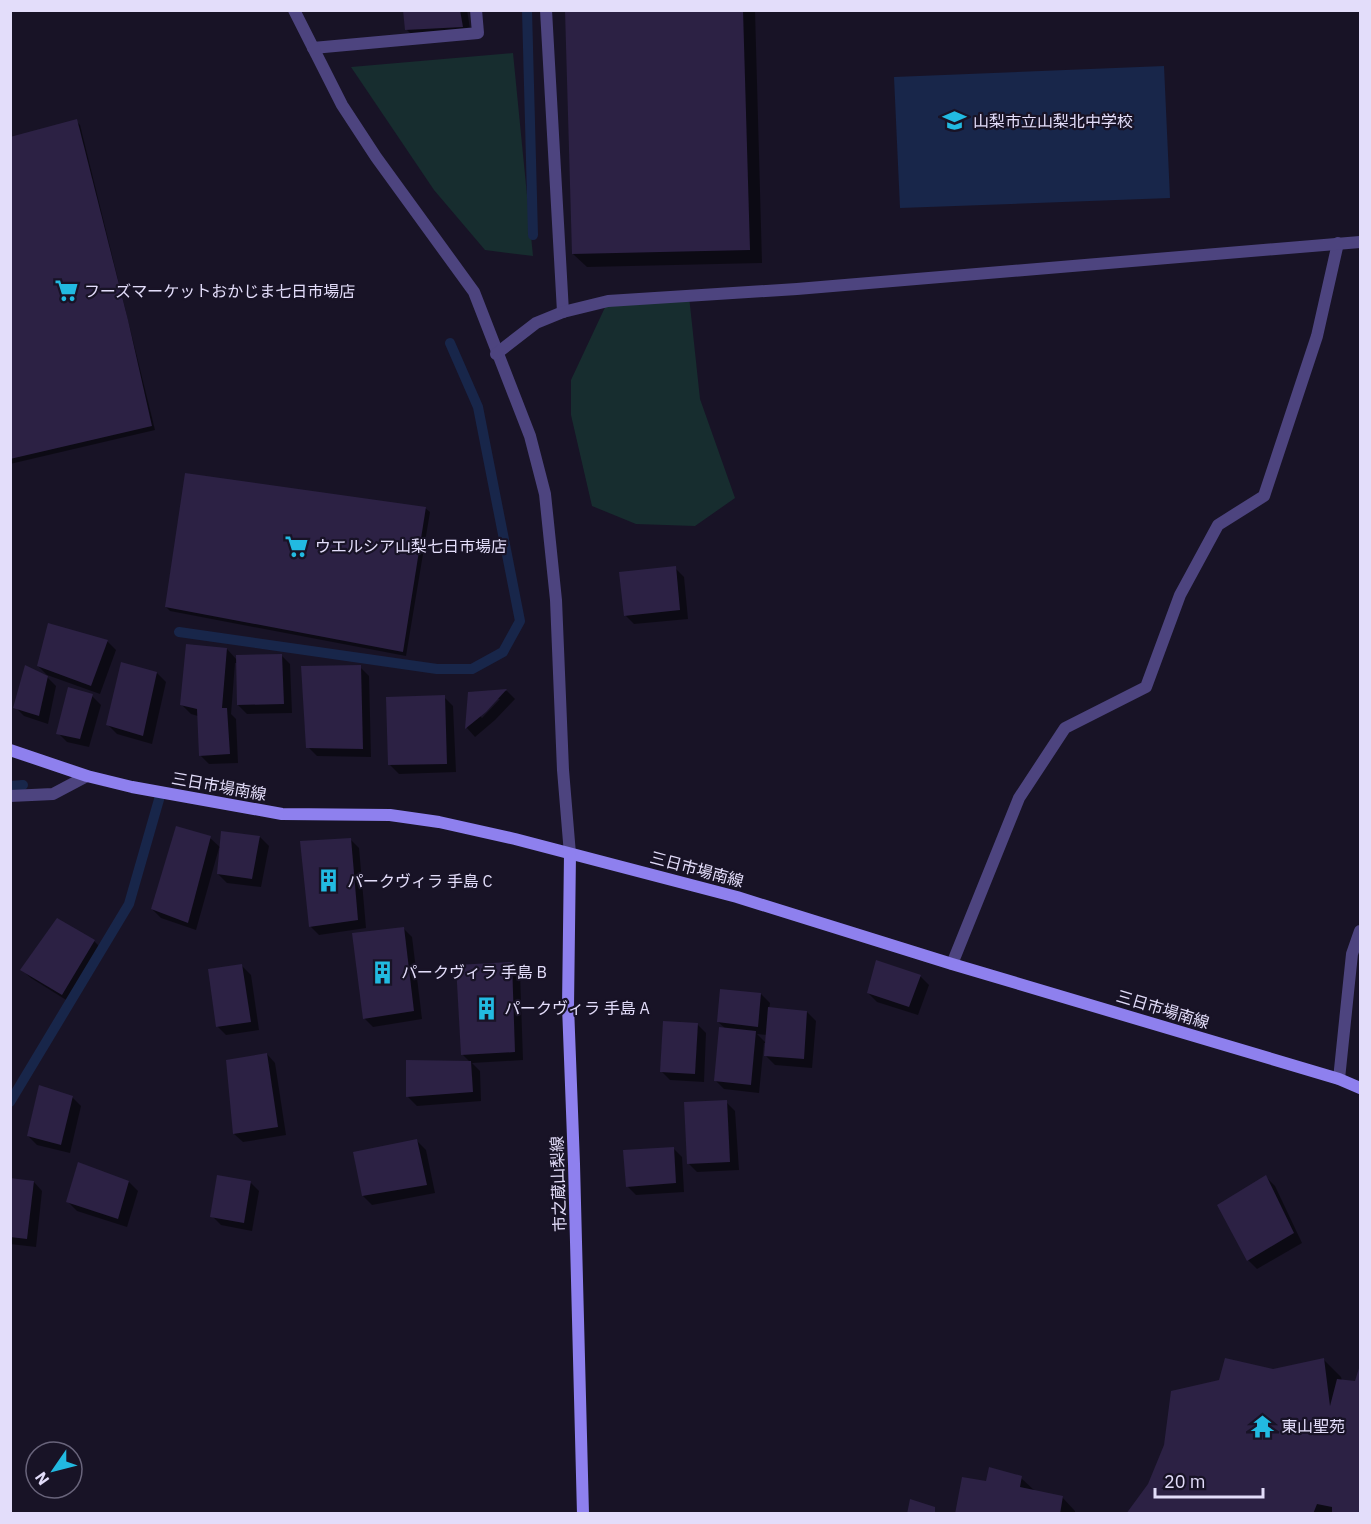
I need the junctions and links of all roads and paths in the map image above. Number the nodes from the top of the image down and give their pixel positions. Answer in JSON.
{"nodes":[{"id":1,"x":294,"y":10,"type":"edge"},
{"id":2,"x":476,"y":10,"type":"edge"},
{"id":3,"x":546,"y":10,"type":"edge"},
{"id":4,"x":313,"y":48,"type":"junction"},
{"id":5,"x":1360,"y":242,"type":"edge"},
{"id":6,"x":1338,"y":243,"type":"junction"},
{"id":7,"x":562,"y":312,"type":"junction"},
{"id":8,"x":496,"y":354,"type":"junction"},
{"id":9,"x":10,"y":750,"type":"edge"},
{"id":10,"x":87,"y":776,"type":"junction"},
{"id":11,"x":10,"y":796,"type":"edge"},
{"id":12,"x":570,"y":854,"type":"junction"},
{"id":13,"x":1360,"y":931,"type":"edge"},
{"id":14,"x":952,"y":964,"type":"junction"},
{"id":15,"x":1339,"y":1079,"type":"junction"},
{"id":16,"x":1360,"y":1088,"type":"edge"},
{"id":17,"x":583,"y":1514,"type":"edge"}],
"edges":[{"from":1,"to":4,"type":"street"},
{"from":2,"to":4,"type":"street"},
{"from":3,"to":7,"type":"street"},
{"from":4,"to":8,"type":"street"},
{"from":5,"to":6,"type":"street"},
{"from":6,"to":7,"type":"street"},
{"from":6,"to":14,"type":"street"},
{"from":7,"to":8,"type":"street"},
{"from":8,"to":12,"type":"street"},
{"from":9,"to":10,"type":"main road","name":"三日市場南線"},
{"from":10,"to":11,"type":"street"},
{"from":10,"to":12,"type":"main road","name":"三日市場南線"},
{"from":12,"to":14,"type":"main road","name":"三日市場南線"},
{"from":12,"to":17,"type":"main road","name":"市之蔵山梨線"},
{"from":13,"to":15,"type":"street"},
{"from":14,"to":15,"type":"main road","name":"三日市場南線"},
{"from":15,"to":16,"type":"main road","name":"三日市場南線"}]}
